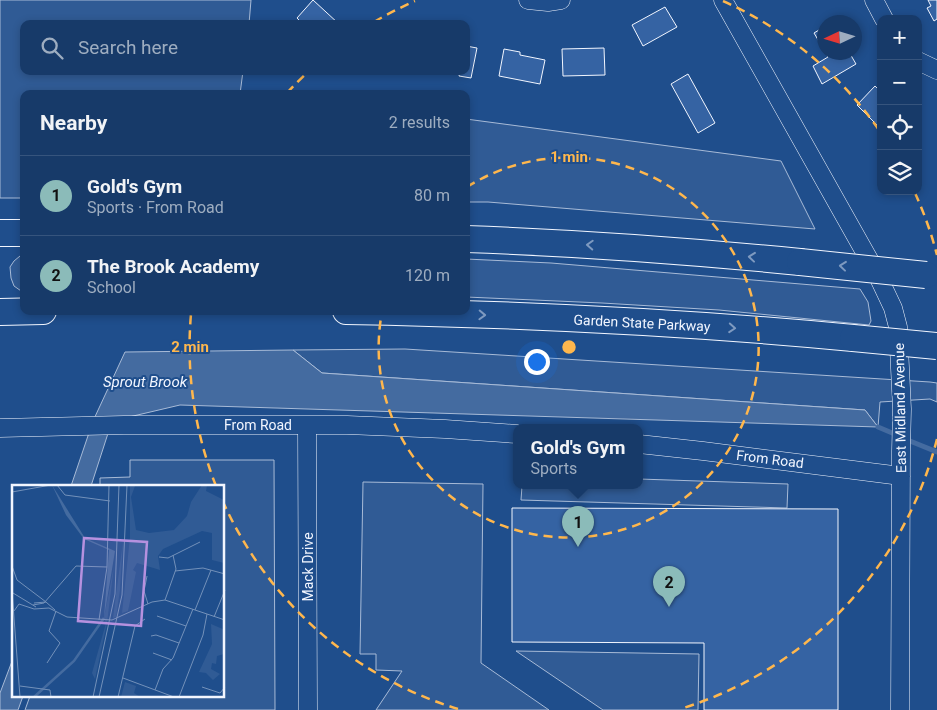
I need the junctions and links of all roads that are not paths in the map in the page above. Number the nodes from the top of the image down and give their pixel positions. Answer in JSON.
{"nodes":[{"id":1,"x":528,"y":0,"type":"edge"},
{"id":2,"x":561,"y":0,"type":"edge"},
{"id":3,"x":723,"y":0,"type":"edge"},
{"id":4,"x":874,"y":0,"type":"edge"},
{"id":5,"x":882,"y":15,"type":"edge"},
{"id":6,"x":922,"y":63,"type":"edge"},
{"id":7,"x":937,"y":70,"type":"edge"},
{"id":8,"x":0,"y":233,"type":"edge"},
{"id":9,"x":20,"y":233,"type":"edge"},
{"id":10,"x":470,"y":239,"type":"edge"},
{"id":11,"x":932,"y":275,"type":"edge"},
{"id":12,"x":0,"y":312,"type":"edge"},
{"id":13,"x":20,"y":312,"type":"edge"},
{"id":14,"x":463,"y":315,"type":"edge"},
{"id":15,"x":937,"y":346,"type":"edge"},
{"id":16,"x":307,"y":425,"type":"junction"},
{"id":17,"x":0,"y":428,"type":"edge"},
{"id":18,"x":513,"y":434,"type":"edge"},
{"id":19,"x":643,"y":444,"type":"edge"},
{"id":20,"x":901,"y":476,"type":"junction"},
{"id":21,"x":308,"y":710,"type":"edge"},
{"id":22,"x":900,"y":710,"type":"edge"}],
"edges":[{"from":1,"to":2,"type":"street"},
{"from":3,"to":20,"type":"street","name":"East Midland Avenue"},
{"from":4,"to":5,"type":"street"},
{"from":6,"to":7,"type":"street"},
{"from":8,"to":9,"type":"highway"},
{"from":11,"to":10,"type":"highway","one_way":true,"bridge":true},
{"from":12,"to":13,"type":"highway"},
{"from":14,"to":15,"type":"highway","name":"Garden State Parkway","one_way":true,"bridge":true},
{"from":16,"to":17,"type":"street","name":"From Road"},
{"from":16,"to":18,"type":"street","name":"From Road"},
{"from":16,"to":21,"type":"street","name":"Mack Drive"},
{"from":19,"to":20,"type":"street","name":"From Road"},
{"from":20,"to":22,"type":"street","name":"East Midland Avenue"}]}
